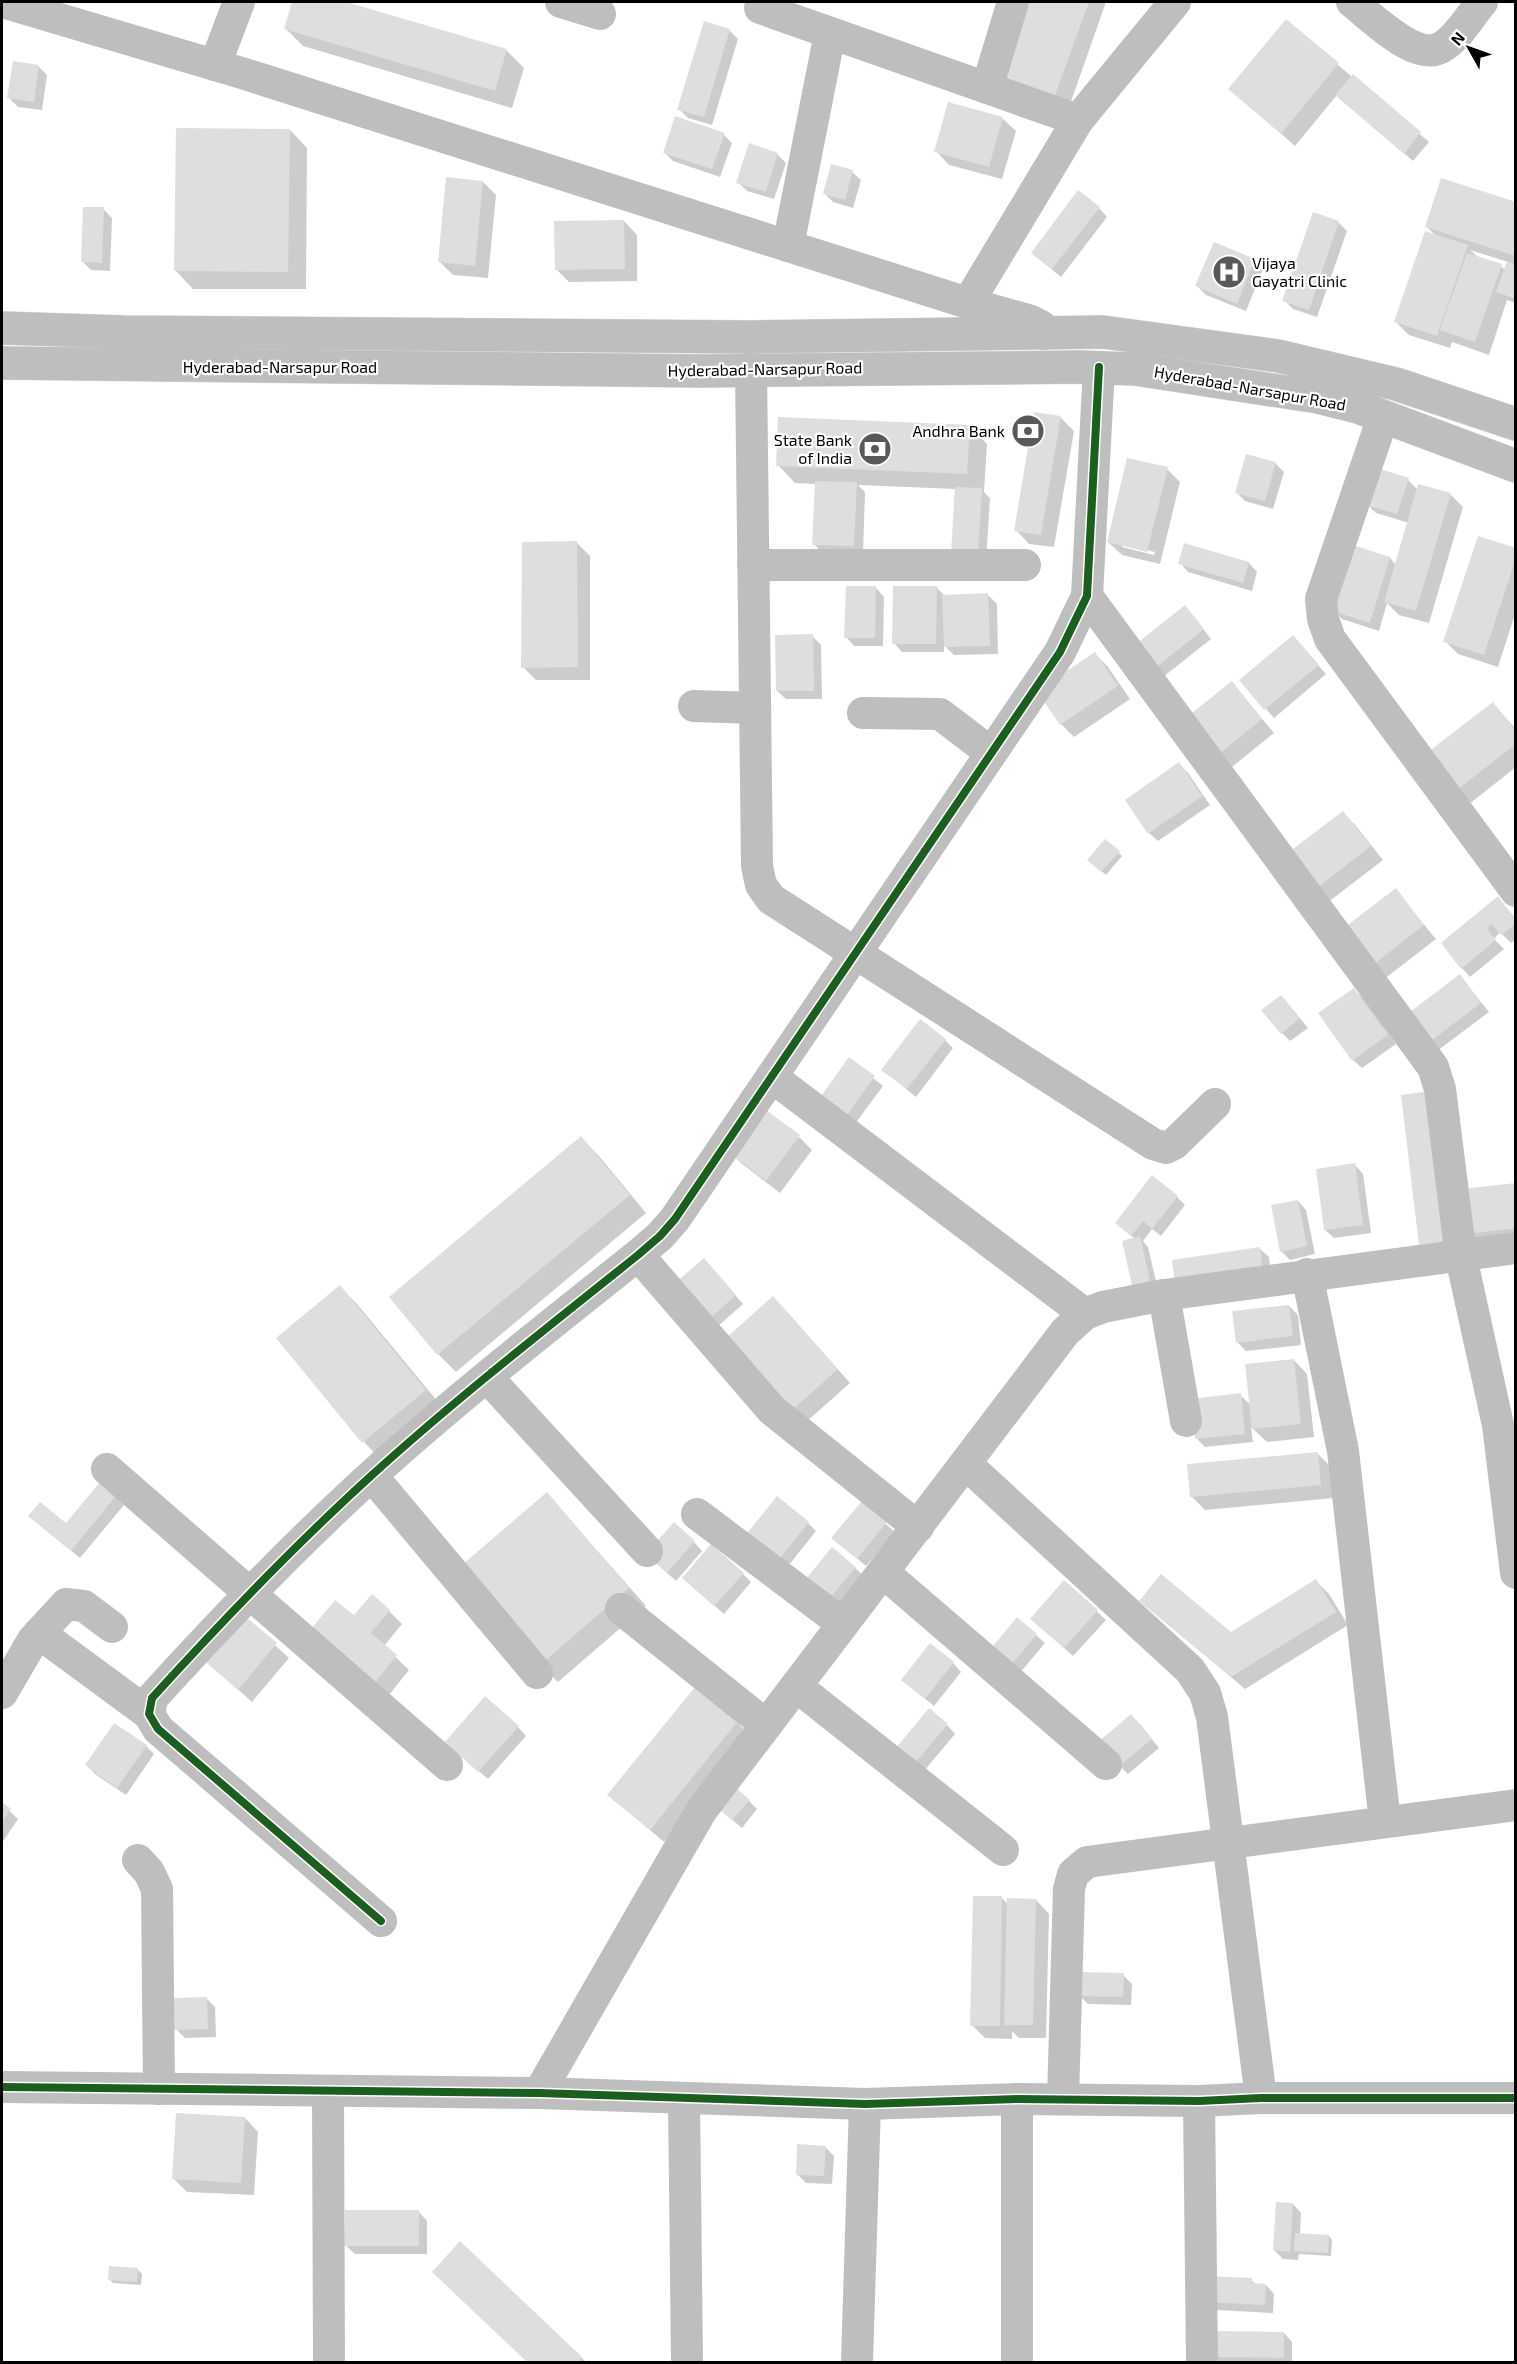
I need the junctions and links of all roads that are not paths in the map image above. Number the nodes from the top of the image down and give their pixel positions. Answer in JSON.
{"nodes":[{"id":1,"x":2,"y":2,"type":"edge"},
{"id":2,"x":239,"y":2,"type":"edge"},
{"id":3,"x":561,"y":2,"type":"edge"},
{"id":4,"x":1013,"y":2,"type":"edge"},
{"id":5,"x":1175,"y":2,"type":"edge"},
{"id":6,"x":1352,"y":2,"type":"edge"},
{"id":7,"x":1482,"y":2,"type":"edge"},
{"id":8,"x":760,"y":8,"type":"dead end"},
{"id":9,"x":600,"y":14,"type":"dead end"},
{"id":10,"x":830,"y":33,"type":"junction"},
{"id":11,"x":215,"y":65,"type":"junction"},
{"id":12,"x":987,"y":88,"type":"junction"},
{"id":13,"x":1078,"y":120,"type":"junction"},
{"id":14,"x":788,"y":246,"type":"junction"},
{"id":15,"x":968,"y":303,"type":"junction"},
{"id":16,"x":2,"y":328,"type":"edge"},
{"id":17,"x":1045,"y":334,"type":"junction"},
{"id":18,"x":2,"y":363,"type":"edge"},
{"id":19,"x":1099,"y":367,"type":"junction"},
{"id":20,"x":751,"y":369,"type":"junction"},
{"id":21,"x":1383,"y":417,"type":"junction"},
{"id":22,"x":1515,"y":424,"type":"edge"},
{"id":23,"x":1515,"y":466,"type":"edge"},
{"id":24,"x":753,"y":565,"type":"junction"},
{"id":25,"x":1025,"y":565,"type":"dead end"},
{"id":26,"x":1087,"y":596,"type":"junction"},
{"id":27,"x":694,"y":706,"type":"dead end"},
{"id":28,"x":755,"y":708,"type":"junction"},
{"id":29,"x":863,"y":714,"type":"dead end"},
{"id":30,"x":991,"y":753,"type":"junction"},
{"id":31,"x":1515,"y":891,"type":"edge"},
{"id":32,"x":855,"y":952,"type":"junction"},
{"id":33,"x":772,"y":1077,"type":"junction"},
{"id":34,"x":1215,"y":1104,"type":"dead end"},
{"id":35,"x":1515,"y":1248,"type":"edge"},
{"id":36,"x":638,"y":1255,"type":"junction"},
{"id":37,"x":1461,"y":1257,"type":"junction"},
{"id":38,"x":1307,"y":1274,"type":"junction"},
{"id":39,"x":1164,"y":1295,"type":"junction"},
{"id":40,"x":1085,"y":1314,"type":"junction"},
{"id":41,"x":487,"y":1377,"type":"junction"},
{"id":42,"x":1186,"y":1421,"type":"dead end"},
{"id":43,"x":966,"y":1464,"type":"junction"},
{"id":44,"x":107,"y":1469,"type":"dead end"},
{"id":45,"x":372,"y":1476,"type":"junction"},
{"id":46,"x":697,"y":1514,"type":"dead end"},
{"id":47,"x":918,"y":1527,"type":"junction"},
{"id":48,"x":647,"y":1551,"type":"dead end"},
{"id":49,"x":883,"y":1572,"type":"junction"},
{"id":50,"x":1515,"y":1573,"type":"edge"},
{"id":51,"x":252,"y":1593,"type":"junction"},
{"id":52,"x":621,"y":1609,"type":"dead end"},
{"id":53,"x":843,"y":1624,"type":"junction"},
{"id":54,"x":112,"y":1627,"type":"dead end"},
{"id":55,"x":39,"y":1633,"type":"junction"},
{"id":56,"x":537,"y":1672,"type":"dead end"},
{"id":57,"x":796,"y":1686,"type":"junction"},
{"id":58,"x":2,"y":1693,"type":"edge"},
{"id":59,"x":149,"y":1714,"type":"junction"},
{"id":60,"x":766,"y":1725,"type":"junction"},
{"id":61,"x":1106,"y":1764,"type":"dead end"},
{"id":62,"x":447,"y":1765,"type":"dead end"},
{"id":63,"x":1515,"y":1805,"type":"edge"},
{"id":64,"x":1384,"y":1822,"type":"junction"},
{"id":65,"x":1227,"y":1844,"type":"junction"},
{"id":66,"x":1004,"y":1850,"type":"dead end"},
{"id":67,"x":138,"y":1860,"type":"dead end"},
{"id":68,"x":381,"y":1921,"type":"dead end"},
{"id":69,"x":2,"y":2087,"type":"edge"},
{"id":70,"x":159,"y":2089,"type":"junction"},
{"id":71,"x":328,"y":2091,"type":"junction"},
{"id":72,"x":539,"y":2093,"type":"junction"},
{"id":73,"x":684,"y":2098,"type":"junction"},
{"id":74,"x":1261,"y":2098,"type":"junction"},
{"id":75,"x":1515,"y":2098,"type":"edge"},
{"id":76,"x":1017,"y":2099,"type":"junction"},
{"id":77,"x":1063,"y":2099,"type":"junction"},
{"id":78,"x":1199,"y":2101,"type":"junction"},
{"id":79,"x":865,"y":2104,"type":"junction"},
{"id":80,"x":329,"y":2362,"type":"edge"},
{"id":81,"x":687,"y":2362,"type":"edge"},
{"id":82,"x":857,"y":2362,"type":"edge"},
{"id":83,"x":1017,"y":2362,"type":"edge"},
{"id":84,"x":1202,"y":2362,"type":"edge"}],
"edges":[{"from":1,"to":11,"type":"street"},
{"from":2,"to":11,"type":"street"},
{"from":3,"to":9,"type":"street"},
{"from":4,"to":12,"type":"street"},
{"from":5,"to":13,"type":"street"},
{"from":6,"to":7,"type":"street"},
{"from":8,"to":10,"type":"street"},
{"from":10,"to":12,"type":"street"},
{"from":10,"to":14,"type":"street"},
{"from":11,"to":14,"type":"street"},
{"from":12,"to":13,"type":"street"},
{"from":13,"to":15,"type":"street"},
{"from":14,"to":15,"type":"street"},
{"from":15,"to":17,"type":"street"},
{"from":16,"to":17,"type":"main road","name":"Hyderabad-Narsapur Road"},
{"from":17,"to":22,"type":"main road","name":"Hyderabad-Narsapur Road"},
{"from":18,"to":20,"type":"main road","name":"Hyderabad-Narsapur Road"},
{"from":19,"to":20,"type":"main road","name":"Hyderabad-Narsapur Road"},
{"from":19,"to":21,"type":"main road","name":"Hyderabad-Narsapur Road"},
{"from":19,"to":26,"type":"street"},
{"from":20,"to":24,"type":"street"},
{"from":21,"to":23,"type":"main road","name":"Hyderabad-Narsapur Road"},
{"from":21,"to":31,"type":"street"},
{"from":24,"to":25,"type":"street"},
{"from":24,"to":28,"type":"street"},
{"from":26,"to":30,"type":"street"},
{"from":26,"to":37,"type":"street"},
{"from":27,"to":28,"type":"street"},
{"from":28,"to":32,"type":"street"},
{"from":29,"to":30,"type":"street"},
{"from":30,"to":32,"type":"street"},
{"from":32,"to":33,"type":"street"},
{"from":32,"to":34,"type":"street"},
{"from":33,"to":36,"type":"street"},
{"from":33,"to":40,"type":"street"},
{"from":35,"to":37,"type":"street"},
{"from":36,"to":41,"type":"street"},
{"from":36,"to":47,"type":"street"},
{"from":37,"to":38,"type":"street"},
{"from":37,"to":50,"type":"street"},
{"from":38,"to":39,"type":"street"},
{"from":38,"to":64,"type":"street"},
{"from":39,"to":40,"type":"street"},
{"from":39,"to":42,"type":"street"},
{"from":40,"to":43,"type":"street"},
{"from":41,"to":45,"type":"street"},
{"from":41,"to":48,"type":"street"},
{"from":43,"to":47,"type":"street"},
{"from":43,"to":65,"type":"street"},
{"from":44,"to":51,"type":"street"},
{"from":45,"to":51,"type":"street"},
{"from":45,"to":56,"type":"street"},
{"from":46,"to":53,"type":"street"},
{"from":47,"to":49,"type":"street"},
{"from":49,"to":53,"type":"street"},
{"from":49,"to":61,"type":"street"},
{"from":51,"to":59,"type":"street"},
{"from":51,"to":62,"type":"street"},
{"from":52,"to":60,"type":"street"},
{"from":53,"to":57,"type":"street"},
{"from":54,"to":55,"type":"street"},
{"from":55,"to":58,"type":"street"},
{"from":55,"to":59,"type":"street"},
{"from":57,"to":60,"type":"street"},
{"from":57,"to":66,"type":"street"},
{"from":59,"to":68,"type":"street"},
{"from":60,"to":72,"type":"street"},
{"from":63,"to":64,"type":"street"},
{"from":64,"to":65,"type":"street"},
{"from":65,"to":74,"type":"street"},
{"from":65,"to":77,"type":"street"},
{"from":67,"to":70,"type":"street"},
{"from":69,"to":70,"type":"street"},
{"from":70,"to":71,"type":"street"},
{"from":71,"to":72,"type":"street"},
{"from":71,"to":80,"type":"street"},
{"from":72,"to":73,"type":"street"},
{"from":73,"to":79,"type":"street"},
{"from":73,"to":81,"type":"street"},
{"from":74,"to":75,"type":"street"},
{"from":74,"to":78,"type":"street"},
{"from":76,"to":77,"type":"street"},
{"from":76,"to":79,"type":"street"},
{"from":76,"to":83,"type":"street"},
{"from":77,"to":78,"type":"street"},
{"from":78,"to":84,"type":"street"},
{"from":79,"to":82,"type":"street"}]}
